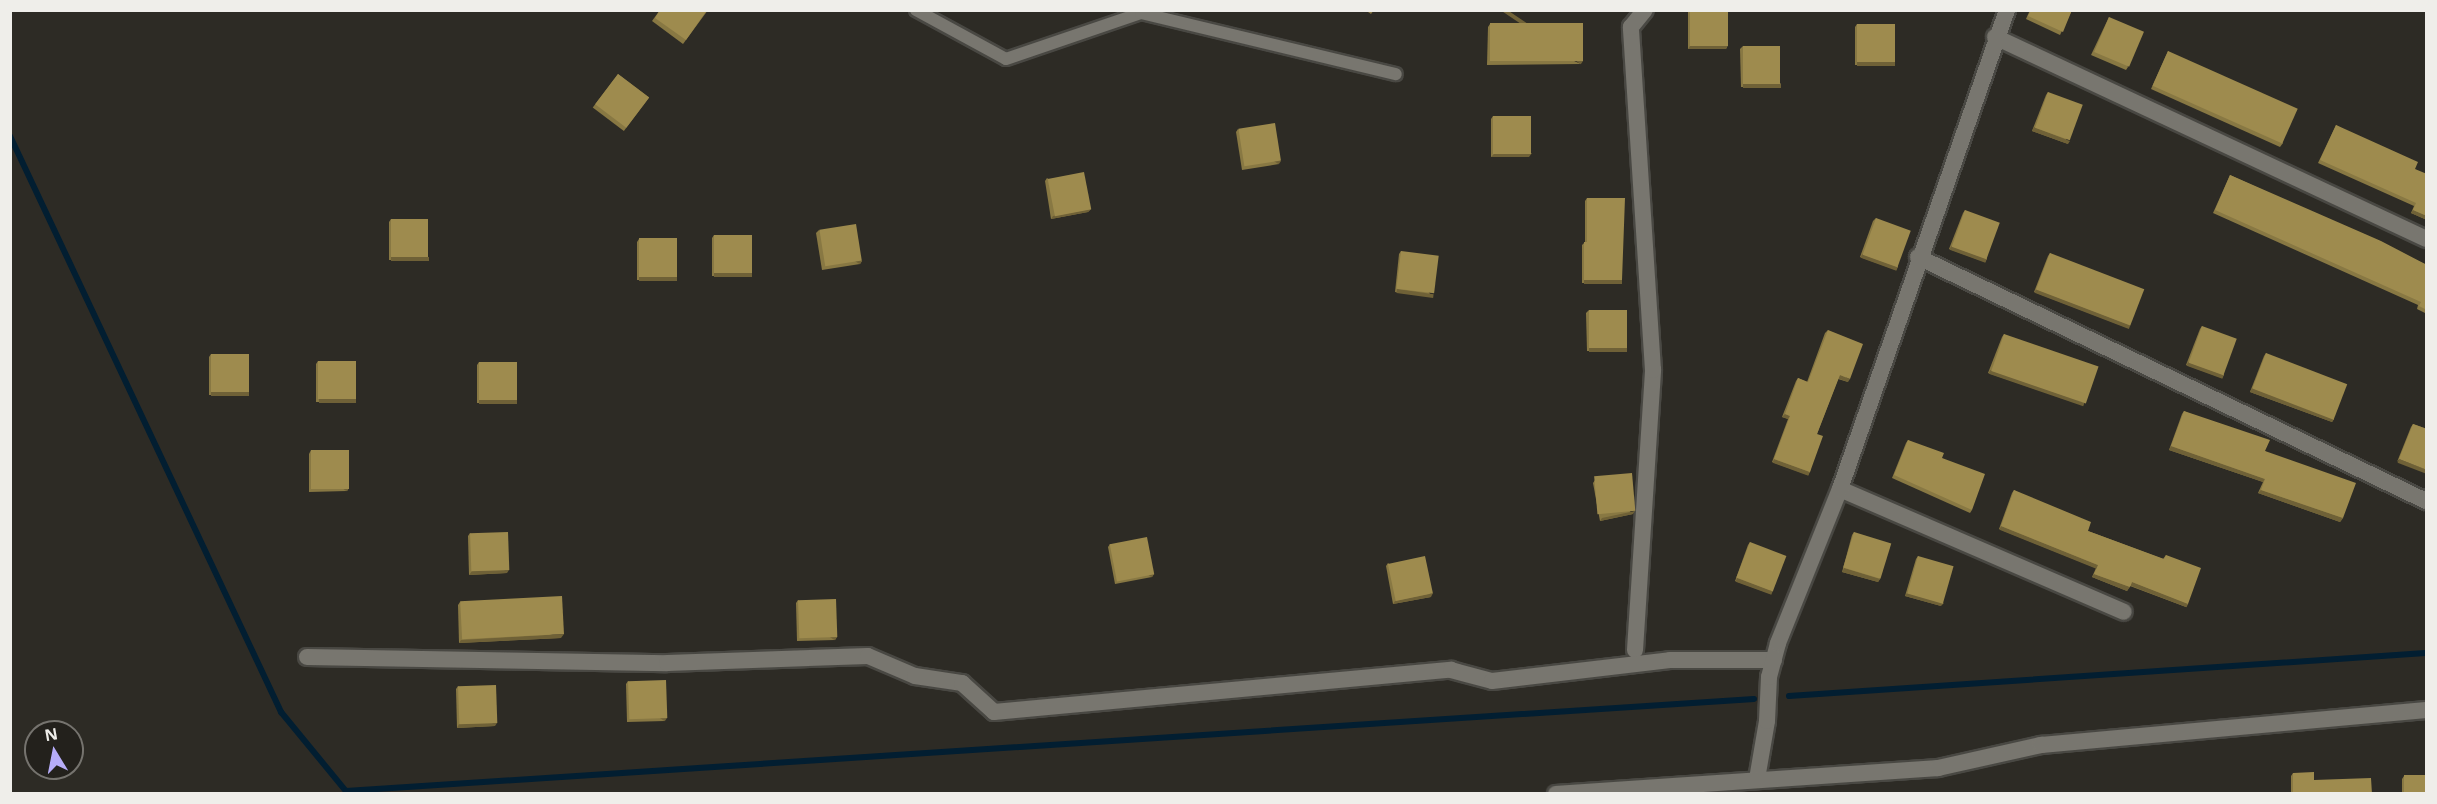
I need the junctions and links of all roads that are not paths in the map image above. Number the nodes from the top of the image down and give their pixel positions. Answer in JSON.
{"nodes":[{"id":1,"x":916,"y":10,"type":"edge"},
{"id":2,"x":1645,"y":10,"type":"edge"},
{"id":3,"x":2007,"y":10,"type":"edge"},
{"id":4,"x":1995,"y":37,"type":"junction"},
{"id":5,"x":1396,"y":74,"type":"dead end"},
{"id":6,"x":2427,"y":239,"type":"edge"},
{"id":7,"x":1918,"y":257,"type":"junction"},
{"id":8,"x":1840,"y":489,"type":"junction"},
{"id":9,"x":2427,"y":501,"type":"edge"},
{"id":10,"x":2124,"y":612,"type":"dead end"},
{"id":11,"x":1635,"y":650,"type":"dead end"},
{"id":12,"x":307,"y":657,"type":"dead end"},
{"id":13,"x":1774,"y":660,"type":"junction"},
{"id":14,"x":2427,"y":710,"type":"edge"},
{"id":15,"x":1756,"y":779,"type":"junction"},
{"id":16,"x":1556,"y":794,"type":"edge"}],
"edges":[{"from":1,"to":5,"type":"lane"},
{"from":2,"to":11,"type":"street"},
{"from":3,"to":4,"type":"street"},
{"from":4,"to":6,"type":"street"},
{"from":4,"to":7,"type":"street"},
{"from":7,"to":8,"type":"street"},
{"from":7,"to":9,"type":"street"},
{"from":8,"to":10,"type":"street"},
{"from":8,"to":13,"type":"street"},
{"from":12,"to":13,"type":"street"},
{"from":13,"to":15,"type":"street"},
{"from":14,"to":15,"type":"street"},
{"from":15,"to":16,"type":"street"}]}
